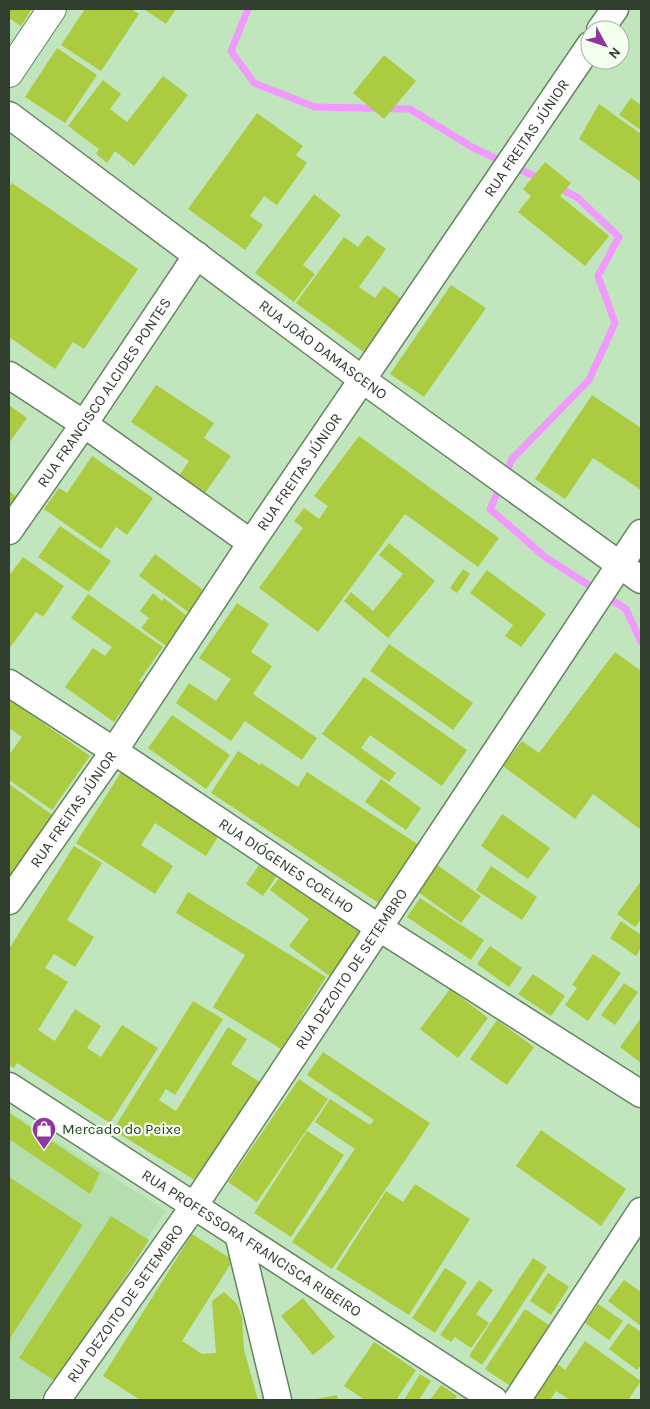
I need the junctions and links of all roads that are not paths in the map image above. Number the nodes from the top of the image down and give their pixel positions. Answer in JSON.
{"nodes":[{"id":1,"x":52,"y":9,"type":"edge"},
{"id":2,"x":615,"y":9,"type":"edge"},
{"id":3,"x":607,"y":20,"type":"edge"},
{"id":4,"x":580,"y":60,"type":"edge"},
{"id":5,"x":9,"y":73,"type":"edge"},
{"id":6,"x":9,"y":115,"type":"edge"},
{"id":7,"x":197,"y":254,"type":"junction"},
{"id":8,"x":9,"y":375,"type":"edge"},
{"id":9,"x":363,"y":380,"type":"junction"},
{"id":10,"x":84,"y":424,"type":"junction"},
{"id":11,"x":9,"y":531,"type":"edge"},
{"id":12,"x":641,"y":533,"type":"edge"},
{"id":13,"x":251,"y":543,"type":"junction"},
{"id":14,"x":620,"y":565,"type":"junction"},
{"id":15,"x":641,"y":580,"type":"edge"},
{"id":16,"x":9,"y":683,"type":"edge"},
{"id":17,"x":114,"y":751,"type":"junction"},
{"id":18,"x":9,"y":901,"type":"edge"},
{"id":19,"x":378,"y":927,"type":"junction"},
{"id":20,"x":9,"y":1086,"type":"edge"},
{"id":21,"x":641,"y":1094,"type":"edge"},
{"id":22,"x":194,"y":1206,"type":"junction"},
{"id":23,"x":641,"y":1211,"type":"edge"},
{"id":24,"x":238,"y":1234,"type":"junction"},
{"id":25,"x":57,"y":1400,"type":"edge"},
{"id":26,"x":278,"y":1400,"type":"edge"},
{"id":27,"x":494,"y":1400,"type":"edge"},
{"id":28,"x":517,"y":1400,"type":"edge"}],
"edges":[{"from":1,"to":5,"type":"main road"},
{"from":2,"to":3,"type":"street"},
{"from":4,"to":9,"type":"street","name":"RUA FREITAS JÚNIOR"},
{"from":6,"to":7,"type":"street","name":"RUA JOÃO DAMASCENO"},
{"from":7,"to":9,"type":"street","name":"RUA JOÃO DAMASCENO"},
{"from":7,"to":10,"type":"street","name":"RUA FRANCISCO ALCIDES PONTES"},
{"from":8,"to":10,"type":"street"},
{"from":9,"to":13,"type":"street","name":"RUA FREITAS JÚNIOR"},
{"from":9,"to":14,"type":"street","name":"RUA JOÃO DAMASCENO"},
{"from":10,"to":11,"type":"street","name":"RUA FRANCISCO ALCIDES PONTES"},
{"from":10,"to":13,"type":"street"},
{"from":12,"to":14,"type":"street","name":"RUA DEZOITO DE SETEMBRO"},
{"from":13,"to":17,"type":"street","name":"RUA FREITAS JÚNIOR"},
{"from":14,"to":15,"type":"street","name":"RUA JOÃO DAMASCENO"},
{"from":14,"to":19,"type":"street","name":"RUA DEZOITO DE SETEMBRO"},
{"from":16,"to":17,"type":"street","name":"RUA DIÓGENES COELHO"},
{"from":17,"to":18,"type":"street","name":"RUA FREITAS JÚNIOR"},
{"from":17,"to":19,"type":"street","name":"RUA DIÓGENES COELHO"},
{"from":19,"to":21,"type":"street","name":"RUA DIÓGENES COELHO"},
{"from":19,"to":22,"type":"street","name":"RUA DEZOITO DE SETEMBRO"},
{"from":20,"to":22,"type":"street","name":"RUA PROFESSORA FRANCISCA RIBEIRO"},
{"from":22,"to":24,"type":"street","name":"RUA PROFESSORA FRANCISCA RIBEIRO"},
{"from":22,"to":25,"type":"street","name":"RUA DEZOITO DE SETEMBRO"},
{"from":23,"to":28,"type":"street"},
{"from":24,"to":26,"type":"street"},
{"from":24,"to":27,"type":"street","name":"RUA PROFESSORA FRANCISCA RIBEIRO"}]}
